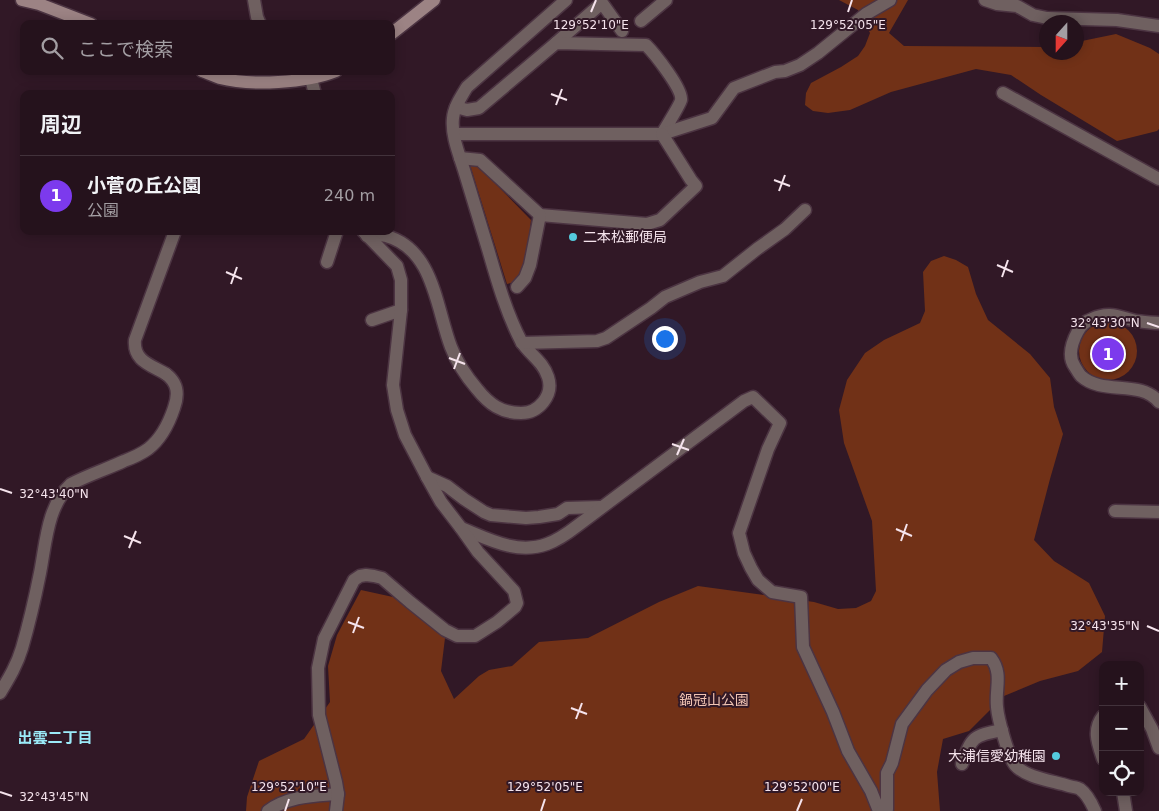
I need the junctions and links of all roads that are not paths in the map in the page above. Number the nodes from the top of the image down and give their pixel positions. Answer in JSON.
{"nodes":[{"id":1,"x":22,"y":0,"type":"edge"},
{"id":2,"x":254,"y":0,"type":"edge"},
{"id":3,"x":434,"y":0,"type":"edge"},
{"id":4,"x":566,"y":0,"type":"edge"},
{"id":5,"x":666,"y":0,"type":"edge"},
{"id":6,"x":890,"y":0,"type":"edge"},
{"id":7,"x":985,"y":0,"type":"edge"},
{"id":8,"x":81,"y":20,"type":"edge"},
{"id":9,"x":258,"y":20,"type":"edge"},
{"id":10,"x":641,"y":21,"type":"dead end"},
{"id":11,"x":1159,"y":26,"type":"edge"},
{"id":12,"x":622,"y":30,"type":"dead end"},
{"id":13,"x":395,"y":31,"type":"edge"},
{"id":14,"x":556,"y":43,"type":"junction"},
{"id":15,"x":212,"y":75,"type":"edge"},
{"id":16,"x":310,"y":75,"type":"edge"},
{"id":17,"x":314,"y":90,"type":"edge"},
{"id":18,"x":1003,"y":93,"type":"dead end"},
{"id":19,"x":456,"y":107,"type":"junction"},
{"id":20,"x":454,"y":134,"type":"junction"},
{"id":21,"x":662,"y":134,"type":"junction"},
{"id":22,"x":460,"y":158,"type":"junction"},
{"id":23,"x":1159,"y":178,"type":"edge"},
{"id":24,"x":805,"y":210,"type":"dead end"},
{"id":25,"x":540,"y":215,"type":"junction"},
{"id":26,"x":174,"y":235,"type":"edge"},
{"id":27,"x":336,"y":235,"type":"edge"},
{"id":28,"x":367,"y":235,"type":"edge"},
{"id":29,"x":384,"y":235,"type":"edge"},
{"id":30,"x":327,"y":262,"type":"dead end"},
{"id":31,"x":517,"y":287,"type":"dead end"},
{"id":32,"x":401,"y":310,"type":"junction"},
{"id":33,"x":372,"y":320,"type":"dead end"},
{"id":34,"x":1159,"y":323,"type":"edge"},
{"id":35,"x":522,"y":343,"type":"junction"},
{"id":36,"x":1159,"y":402,"type":"edge"},
{"id":37,"x":427,"y":477,"type":"junction"},
{"id":38,"x":601,"y":507,"type":"junction"},
{"id":39,"x":1115,"y":511,"type":"dead end"},
{"id":40,"x":1159,"y":512,"type":"edge"},
{"id":41,"x":461,"y":528,"type":"junction"},
{"id":42,"x":0,"y":693,"type":"edge"},
{"id":43,"x":1144,"y":714,"type":"edge"},
{"id":44,"x":1099,"y":724,"type":"edge"},
{"id":45,"x":1002,"y":730,"type":"junction"},
{"id":46,"x":1099,"y":746,"type":"edge"},
{"id":47,"x":1159,"y":748,"type":"edge"},
{"id":48,"x":962,"y":764,"type":"dead end"},
{"id":49,"x":338,"y":794,"type":"junction"},
{"id":50,"x":1124,"y":796,"type":"edge"},
{"id":51,"x":268,"y":811,"type":"edge"},
{"id":52,"x":336,"y":811,"type":"edge"},
{"id":53,"x":881,"y":811,"type":"edge"},
{"id":54,"x":1096,"y":811,"type":"edge"},
{"id":55,"x":1126,"y":811,"type":"edge"}],
"edges":[{"from":1,"to":8,"type":"main road"},
{"from":2,"to":9,"type":"street"},
{"from":3,"to":13,"type":"main road"},
{"from":4,"to":19,"type":"street"},
{"from":5,"to":10,"type":"street"},
{"from":6,"to":21,"type":"street"},
{"from":7,"to":11,"type":"street"},
{"from":12,"to":14,"type":"street"},
{"from":14,"to":19,"type":"street"},
{"from":14,"to":21,"type":"street"},
{"from":15,"to":16,"type":"main road"},
{"from":16,"to":17,"type":"street"},
{"from":18,"to":23,"type":"street"},
{"from":19,"to":20,"type":"street"},
{"from":20,"to":21,"type":"street"},
{"from":20,"to":22,"type":"street"},
{"from":21,"to":25,"type":"street"},
{"from":22,"to":25,"type":"street"},
{"from":22,"to":35,"type":"street"},
{"from":24,"to":35,"type":"street"},
{"from":25,"to":31,"type":"street"},
{"from":26,"to":42,"type":"street"},
{"from":27,"to":30,"type":"street"},
{"from":28,"to":32,"type":"street"},
{"from":29,"to":35,"type":"street"},
{"from":32,"to":33,"type":"street"},
{"from":32,"to":37,"type":"street"},
{"from":34,"to":36,"type":"street"},
{"from":37,"to":38,"type":"street"},
{"from":37,"to":41,"type":"street"},
{"from":38,"to":41,"type":"street"},
{"from":38,"to":53,"type":"street"},
{"from":39,"to":40,"type":"street"},
{"from":41,"to":49,"type":"street"},
{"from":43,"to":47,"type":"street"},
{"from":44,"to":46,"type":"street"},
{"from":45,"to":48,"type":"street"},
{"from":45,"to":53,"type":"street"},
{"from":45,"to":54,"type":"street"},
{"from":49,"to":51,"type":"street"},
{"from":49,"to":52,"type":"street"},
{"from":50,"to":55,"type":"street"}]}
